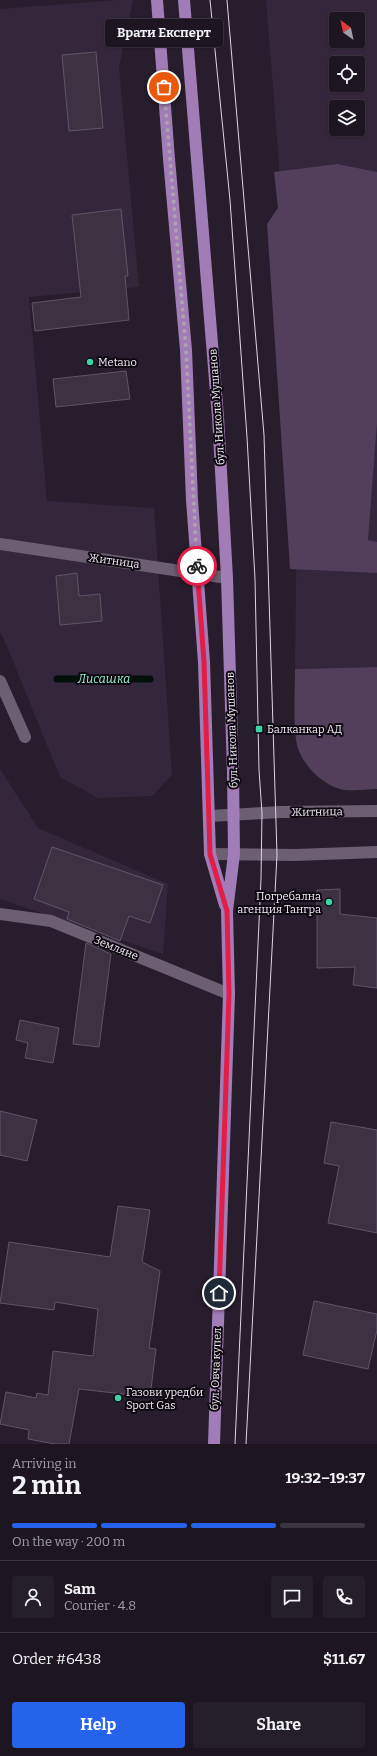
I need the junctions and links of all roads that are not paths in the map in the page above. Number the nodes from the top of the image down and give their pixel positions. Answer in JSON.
{"nodes":[{"id":1,"x":157,"y":0,"type":"edge"},
{"id":2,"x":184,"y":0,"type":"edge"},
{"id":3,"x":0,"y":544,"type":"edge"},
{"id":4,"x":197,"y":573,"type":"junction"},
{"id":5,"x":227,"y":578,"type":"junction"},
{"id":6,"x":0,"y":681,"type":"edge"},
{"id":7,"x":25,"y":737,"type":"dead end"},
{"id":8,"x":377,"y":811,"type":"edge"},
{"id":9,"x":234,"y":815,"type":"junction"},
{"id":10,"x":209,"y":816,"type":"junction"},
{"id":11,"x":377,"y":852,"type":"edge"},
{"id":12,"x":210,"y":854,"type":"junction"},
{"id":13,"x":234,"y":854,"type":"junction"},
{"id":14,"x":227,"y":911,"type":"junction"},
{"id":15,"x":0,"y":914,"type":"edge"},
{"id":16,"x":229,"y":994,"type":"junction"},
{"id":17,"x":214,"y":1444,"type":"edge"}],
"edges":[{"from":1,"to":4,"type":"main road"},
{"from":2,"to":5,"type":"main road","name":"бул. Никола Мушанов"},
{"from":3,"to":4,"type":"street","name":"Житница"},
{"from":4,"to":5,"type":"street","name":"Житница"},
{"from":4,"to":10,"type":"main road"},
{"from":5,"to":9,"type":"main road","name":"бул. Никола Мушанов"},
{"from":6,"to":7,"type":"street"},
{"from":8,"to":9,"type":"street","name":"Житница"},
{"from":9,"to":10,"type":"street","name":"Житница"},
{"from":9,"to":13,"type":"main road","name":"бул. Овча купел"},
{"from":10,"to":12,"type":"main road","name":"бул. Овча купел"},
{"from":11,"to":13,"type":"street"},
{"from":12,"to":13,"type":"street"},
{"from":12,"to":14,"type":"main road","name":"бул. Овча купел"},
{"from":13,"to":14,"type":"main road","name":"бул. Овча купел"},
{"from":14,"to":16,"type":"main road","name":"бул. Овча купел"},
{"from":15,"to":16,"type":"street","name":"Земляне"},
{"from":16,"to":17,"type":"main road","name":"бул. Овча купел"}]}
